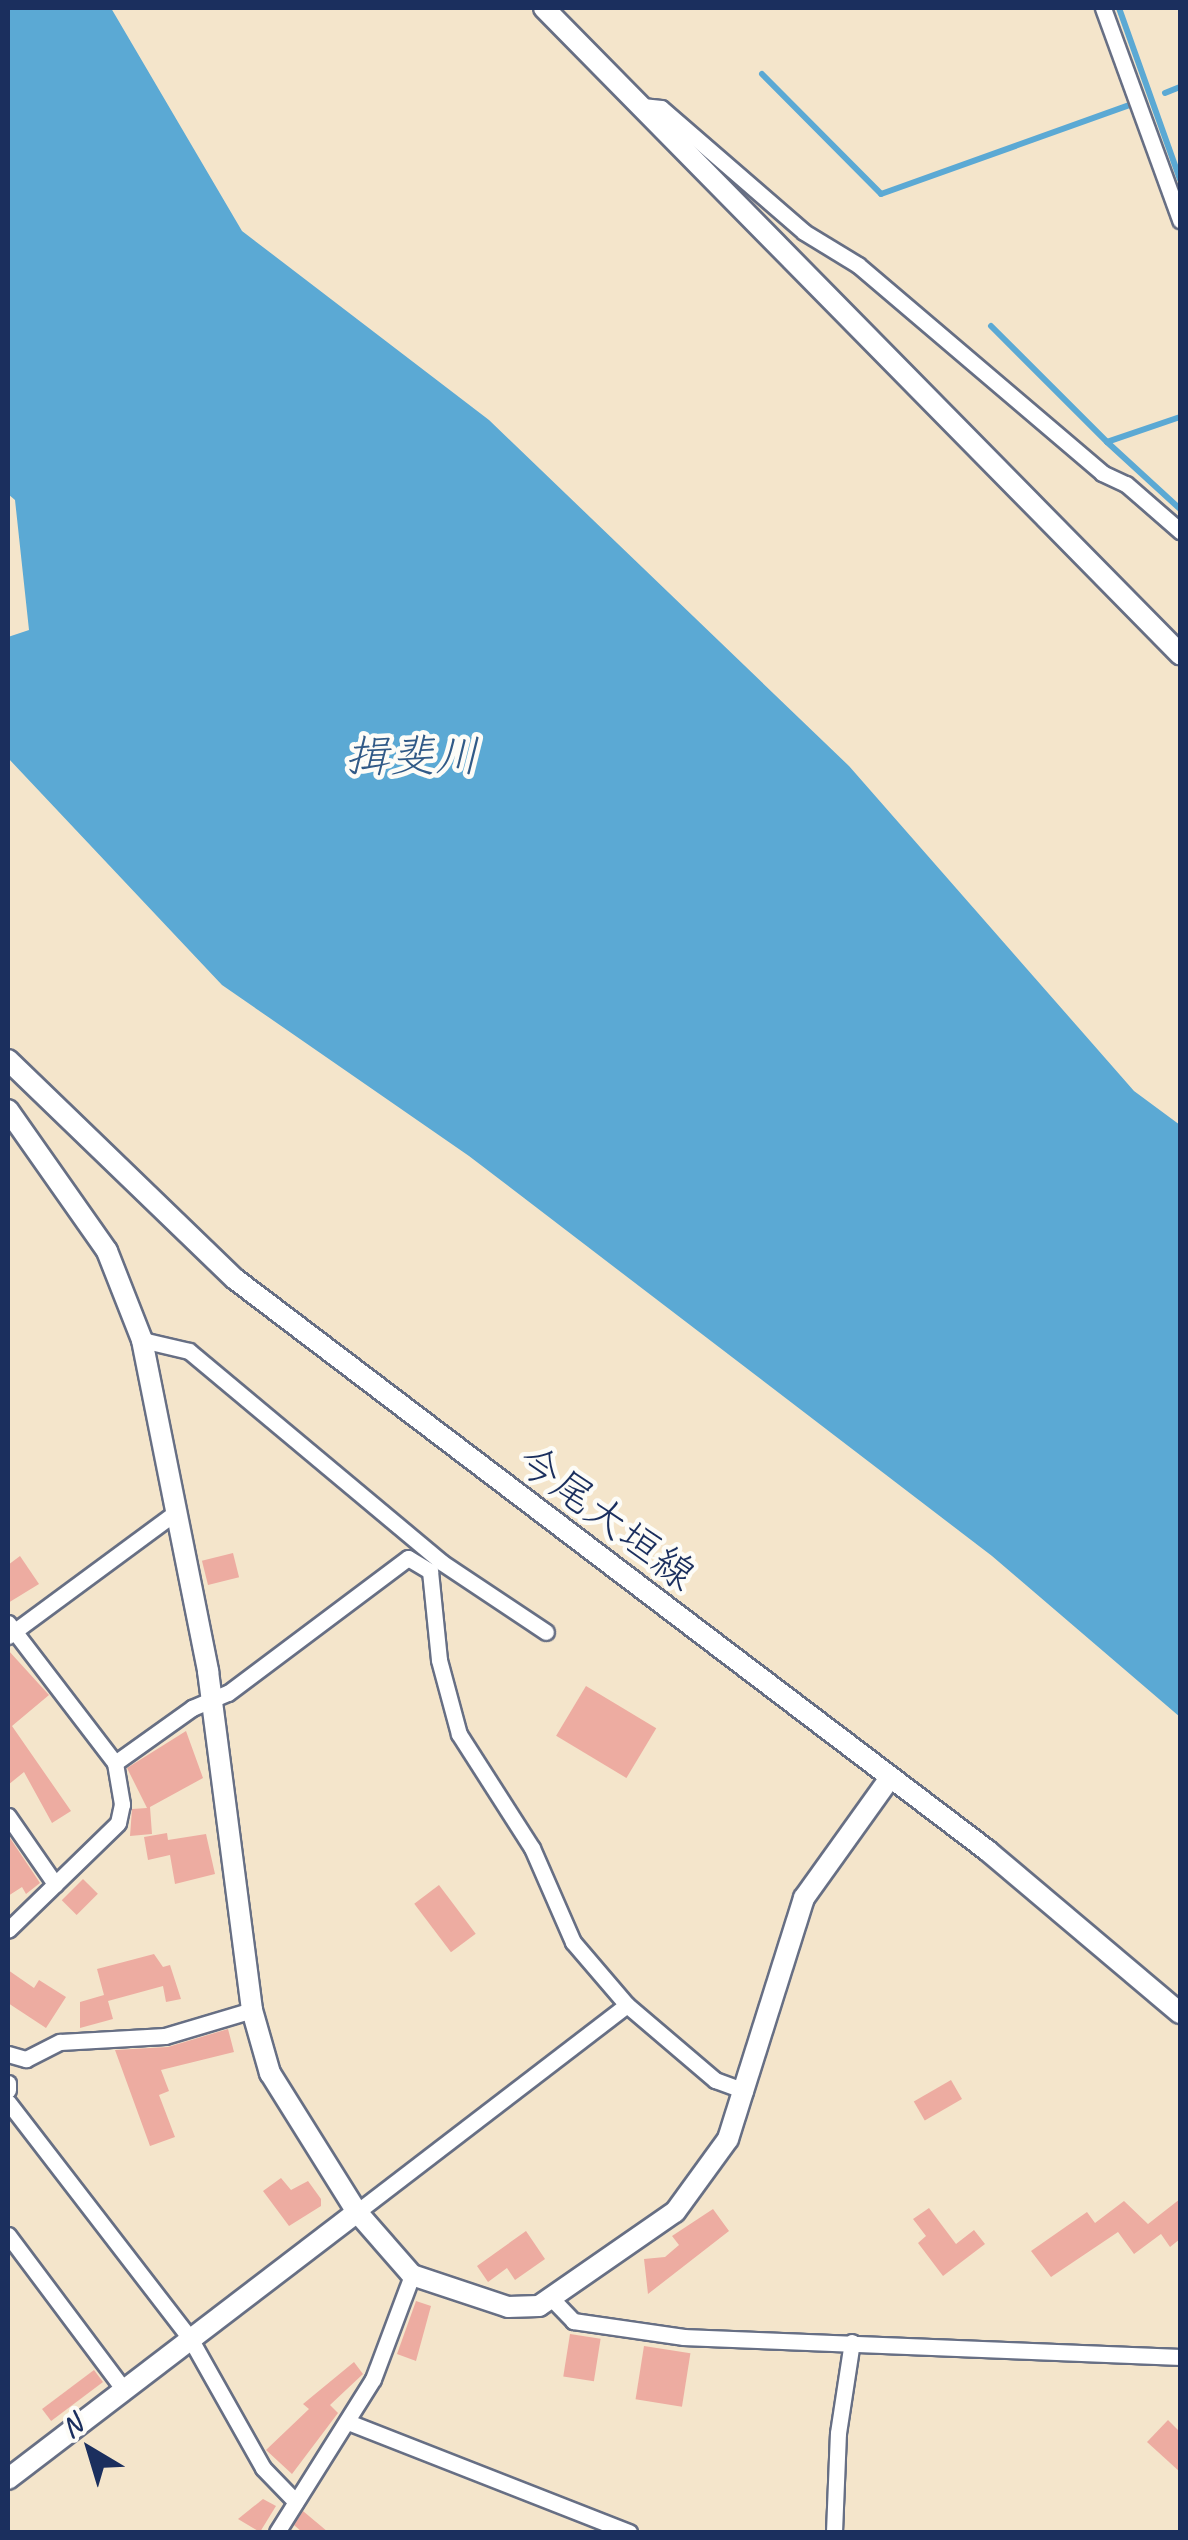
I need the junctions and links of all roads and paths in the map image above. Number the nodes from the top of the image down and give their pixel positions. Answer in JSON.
{"nodes":[{"id":1,"x":544,"y":8,"type":"edge"},
{"id":2,"x":1103,"y":8,"type":"edge"},
{"id":3,"x":642,"y":106,"type":"junction"},
{"id":4,"x":1180,"y":220,"type":"edge"},
{"id":5,"x":1180,"y":531,"type":"edge"},
{"id":6,"x":1180,"y":654,"type":"edge"},
{"id":7,"x":8,"y":1060,"type":"edge"},
{"id":8,"x":8,"y":1110,"type":"edge"},
{"id":9,"x":142,"y":1340,"type":"junction"},
{"id":10,"x":176,"y":1512,"type":"junction"},
{"id":11,"x":10,"y":1631,"type":"edge"},
{"id":12,"x":546,"y":1632,"type":"dead end"},
{"id":13,"x":212,"y":1697,"type":"junction"},
{"id":14,"x":115,"y":1763,"type":"junction"},
{"id":15,"x":890,"y":1778,"type":"junction"},
{"id":16,"x":8,"y":1816,"type":"edge"},
{"id":17,"x":54,"y":1884,"type":"junction"},
{"id":18,"x":8,"y":1930,"type":"edge"},
{"id":19,"x":627,"y":2005,"type":"junction"},
{"id":20,"x":252,"y":2010,"type":"junction"},
{"id":21,"x":1180,"y":2012,"type":"edge"},
{"id":22,"x":8,"y":2054,"type":"edge"},
{"id":23,"x":8,"y":2083,"type":"edge"},
{"id":24,"x":8,"y":2090,"type":"edge"},
{"id":25,"x":744,"y":2091,"type":"junction"},
{"id":26,"x":8,"y":2102,"type":"edge"},
{"id":27,"x":357,"y":2212,"type":"junction"},
{"id":28,"x":8,"y":2235,"type":"edge"},
{"id":29,"x":412,"y":2276,"type":"junction"},
{"id":30,"x":554,"y":2301,"type":"junction"},
{"id":31,"x":191,"y":2340,"type":"junction"},
{"id":32,"x":852,"y":2342,"type":"junction"},
{"id":33,"x":1180,"y":2357,"type":"edge"},
{"id":34,"x":124,"y":2390,"type":"junction"},
{"id":35,"x":348,"y":2422,"type":"junction"},
{"id":36,"x":8,"y":2479,"type":"edge"},
{"id":37,"x":296,"y":2502,"type":"junction"},
{"id":38,"x":277,"y":2532,"type":"edge"},
{"id":39,"x":630,"y":2532,"type":"edge"},
{"id":40,"x":834,"y":2532,"type":"edge"}],
"edges":[{"from":1,"to":3,"type":"street"},
{"from":2,"to":4,"type":"street"},
{"from":3,"to":5,"type":"street"},
{"from":3,"to":6,"type":"street"},
{"from":7,"to":15,"type":"street","name":"今尾大垣線"},
{"from":8,"to":9,"type":"street"},
{"from":9,"to":10,"type":"street"},
{"from":9,"to":12,"type":"street"},
{"from":10,"to":11,"type":"street"},
{"from":10,"to":13,"type":"street"},
{"from":11,"to":14,"type":"street"},
{"from":13,"to":14,"type":"street"},
{"from":13,"to":19,"type":"street"},
{"from":13,"to":20,"type":"street"},
{"from":14,"to":17,"type":"street"},
{"from":15,"to":21,"type":"street","name":"今尾大垣線"},
{"from":15,"to":25,"type":"street"},
{"from":16,"to":17,"type":"street"},
{"from":17,"to":18,"type":"street"},
{"from":19,"to":25,"type":"street"},
{"from":19,"to":27,"type":"street"},
{"from":20,"to":22,"type":"street"},
{"from":20,"to":27,"type":"street"},
{"from":23,"to":24,"type":"street"},
{"from":25,"to":30,"type":"street"},
{"from":26,"to":31,"type":"street"},
{"from":27,"to":29,"type":"street"},
{"from":27,"to":31,"type":"street"},
{"from":28,"to":34,"type":"street"},
{"from":29,"to":30,"type":"street"},
{"from":29,"to":35,"type":"street"},
{"from":30,"to":32,"type":"street"},
{"from":31,"to":34,"type":"street"},
{"from":31,"to":37,"type":"street"},
{"from":32,"to":33,"type":"street"},
{"from":32,"to":40,"type":"street"},
{"from":34,"to":36,"type":"street"},
{"from":35,"to":37,"type":"street"},
{"from":35,"to":39,"type":"street"},
{"from":37,"to":38,"type":"street"}]}
